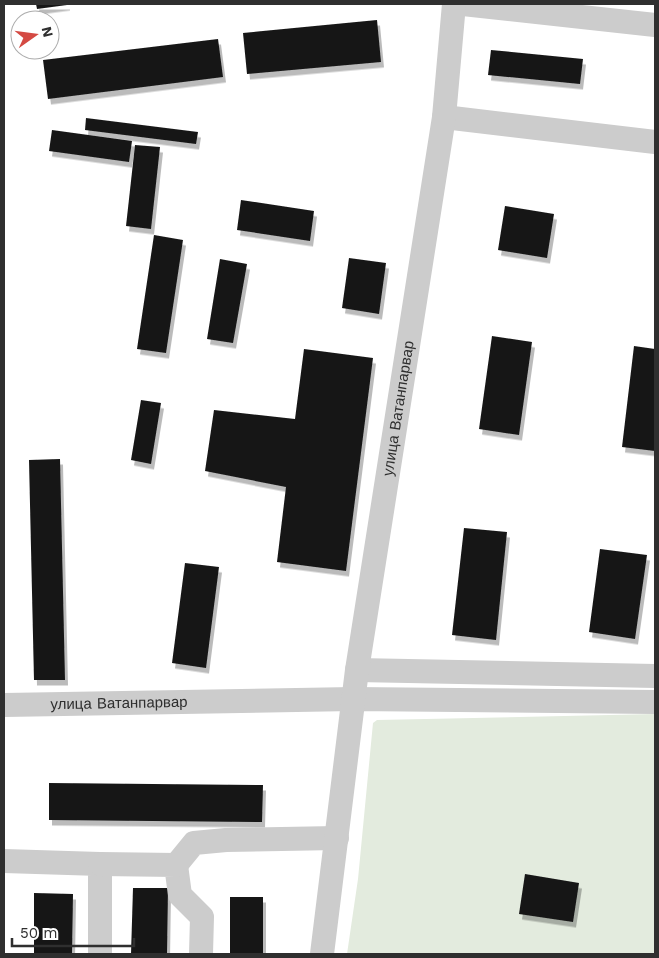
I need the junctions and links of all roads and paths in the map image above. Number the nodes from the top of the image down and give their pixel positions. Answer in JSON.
{"nodes":[{"id":1,"x":454,"y":4,"type":"edge"},
{"id":2,"x":463,"y":4,"type":"edge"},
{"id":3,"x":655,"y":25,"type":"edge"},
{"id":4,"x":444,"y":117,"type":"junction"},
{"id":5,"x":655,"y":142,"type":"edge"},
{"id":6,"x":357,"y":670,"type":"junction"},
{"id":7,"x":655,"y":676,"type":"edge"},
{"id":8,"x":353,"y":699,"type":"junction"},
{"id":9,"x":655,"y":702,"type":"edge"},
{"id":10,"x":4,"y":705,"type":"edge"},
{"id":11,"x":337,"y":838,"type":"junction"},
{"id":12,"x":4,"y":861,"type":"edge"},
{"id":13,"x":100,"y":864,"type":"junction"},
{"id":14,"x":176,"y":865,"type":"junction"},
{"id":15,"x":100,"y":954,"type":"edge"},
{"id":16,"x":202,"y":954,"type":"edge"},
{"id":17,"x":322,"y":954,"type":"edge"}],
"edges":[{"from":1,"to":4,"type":"street","name":"улица Ватанпарвар"},
{"from":2,"to":3,"type":"street"},
{"from":4,"to":5,"type":"street"},
{"from":4,"to":6,"type":"street","name":"улица Ватанпарвар"},
{"from":6,"to":7,"type":"street"},
{"from":6,"to":8,"type":"street","name":"улица Ватанпарвар"},
{"from":8,"to":9,"type":"street"},
{"from":8,"to":10,"type":"street","name":"улица Ватанпарвар"},
{"from":8,"to":11,"type":"street","name":"улица Ватанпарвар"},
{"from":11,"to":14,"type":"street"},
{"from":11,"to":17,"type":"street","name":"улица Ватанпарвар"},
{"from":12,"to":13,"type":"street"},
{"from":13,"to":14,"type":"street"},
{"from":13,"to":15,"type":"street"},
{"from":14,"to":16,"type":"street"}]}
